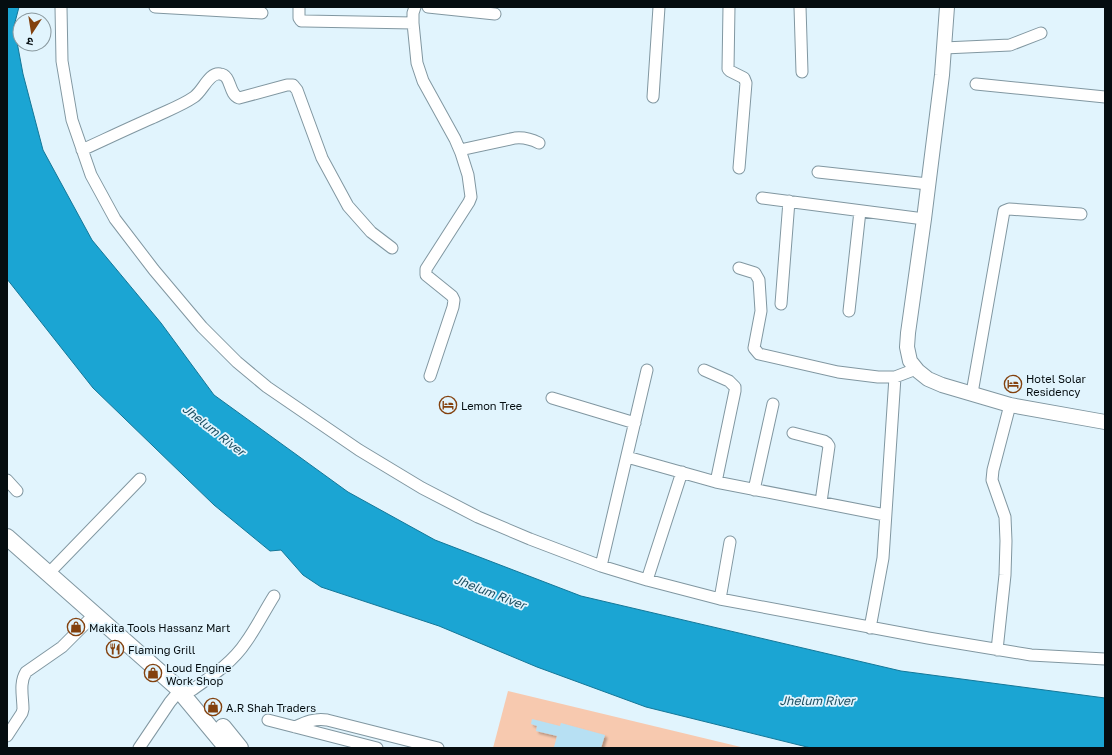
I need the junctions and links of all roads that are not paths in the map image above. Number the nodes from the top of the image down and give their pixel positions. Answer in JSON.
{"nodes":[{"id":1,"x":61,"y":7,"type":"edge"},
{"id":2,"x":155,"y":7,"type":"edge"},
{"id":3,"x":299,"y":7,"type":"edge"},
{"id":4,"x":415,"y":7,"type":"edge"},
{"id":5,"x":428,"y":7,"type":"edge"},
{"id":6,"x":659,"y":7,"type":"edge"},
{"id":7,"x":729,"y":7,"type":"edge"},
{"id":8,"x":800,"y":7,"type":"edge"},
{"id":9,"x":947,"y":7,"type":"edge"},
{"id":10,"x":262,"y":13,"type":"dead end"},
{"id":11,"x":495,"y":14,"type":"dead end"},
{"id":12,"x":413,"y":23,"type":"junction"},
{"id":13,"x":1041,"y":33,"type":"dead end"},
{"id":14,"x":944,"y":48,"type":"junction"},
{"id":15,"x":802,"y":72,"type":"dead end"},
{"id":16,"x":976,"y":84,"type":"dead end"},
{"id":17,"x":653,"y":96,"type":"dead end"},
{"id":18,"x":1105,"y":98,"type":"edge"},
{"id":19,"x":539,"y":143,"type":"dead end"},
{"id":20,"x":82,"y":150,"type":"junction"},
{"id":21,"x":460,"y":150,"type":"junction"},
{"id":22,"x":739,"y":168,"type":"dead end"},
{"id":23,"x":818,"y":172,"type":"dead end"},
{"id":24,"x":928,"y":184,"type":"junction"},
{"id":25,"x":762,"y":198,"type":"dead end"},
{"id":26,"x":789,"y":201,"type":"junction"},
{"id":27,"x":860,"y":211,"type":"junction"},
{"id":28,"x":1081,"y":214,"type":"dead end"},
{"id":29,"x":924,"y":219,"type":"junction"},
{"id":30,"x":392,"y":248,"type":"dead end"},
{"id":31,"x":739,"y":268,"type":"dead end"},
{"id":32,"x":781,"y":304,"type":"dead end"},
{"id":33,"x":849,"y":311,"type":"dead end"},
{"id":34,"x":916,"y":369,"type":"junction"},
{"id":35,"x":647,"y":370,"type":"dead end"},
{"id":36,"x":704,"y":370,"type":"dead end"},
{"id":37,"x":430,"y":376,"type":"dead end"},
{"id":38,"x":895,"y":377,"type":"junction"},
{"id":39,"x":972,"y":393,"type":"junction"},
{"id":40,"x":552,"y":398,"type":"dead end"},
{"id":41,"x":772,"y":404,"type":"dead end"},
{"id":42,"x":1010,"y":405,"type":"junction"},
{"id":43,"x":1105,"y":422,"type":"edge"},
{"id":44,"x":635,"y":423,"type":"junction"},
{"id":45,"x":793,"y":433,"type":"dead end"},
{"id":46,"x":627,"y":456,"type":"junction"},
{"id":47,"x":682,"y":472,"type":"junction"},
{"id":48,"x":7,"y":480,"type":"edge"},
{"id":49,"x":140,"y":480,"type":"dead end"},
{"id":50,"x":716,"y":482,"type":"junction"},
{"id":51,"x":754,"y":490,"type":"junction"},
{"id":52,"x":17,"y":491,"type":"dead end"},
{"id":53,"x":821,"y":502,"type":"junction"},
{"id":54,"x":885,"y":515,"type":"junction"},
{"id":55,"x":7,"y":537,"type":"edge"},
{"id":56,"x":730,"y":542,"type":"dead end"},
{"id":57,"x":601,"y":566,"type":"junction"},
{"id":58,"x":48,"y":574,"type":"junction"},
{"id":59,"x":647,"y":580,"type":"junction"},
{"id":60,"x":274,"y":596,"type":"dead end"},
{"id":61,"x":720,"y":599,"type":"junction"},
{"id":62,"x":95,"y":614,"type":"junction"},
{"id":63,"x":870,"y":628,"type":"junction"},
{"id":64,"x":997,"y":650,"type":"junction"},
{"id":65,"x":1105,"y":659,"type":"edge"},
{"id":66,"x":186,"y":690,"type":"junction"},
{"id":67,"x":268,"y":720,"type":"dead end"},
{"id":68,"x":295,"y":727,"type":"junction"},
{"id":69,"x":7,"y":736,"type":"edge"},
{"id":70,"x":139,"y":748,"type":"edge"},
{"id":71,"x":227,"y":748,"type":"edge"},
{"id":72,"x":240,"y":748,"type":"edge"},
{"id":73,"x":377,"y":748,"type":"edge"},
{"id":74,"x":438,"y":748,"type":"edge"}],
"edges":[{"from":1,"to":20,"type":"street"},
{"from":2,"to":10,"type":"street"},
{"from":3,"to":12,"type":"street"},
{"from":4,"to":12,"type":"street"},
{"from":5,"to":11,"type":"street"},
{"from":6,"to":17,"type":"street"},
{"from":7,"to":22,"type":"street"},
{"from":8,"to":15,"type":"street"},
{"from":9,"to":14,"type":"main road"},
{"from":12,"to":21,"type":"street"},
{"from":13,"to":14,"type":"street"},
{"from":14,"to":24,"type":"main road"},
{"from":16,"to":18,"type":"street"},
{"from":19,"to":21,"type":"street"},
{"from":20,"to":30,"type":"street"},
{"from":20,"to":57,"type":"street"},
{"from":21,"to":37,"type":"street"},
{"from":23,"to":24,"type":"street"},
{"from":24,"to":29,"type":"main road"},
{"from":25,"to":26,"type":"street"},
{"from":26,"to":27,"type":"street"},
{"from":26,"to":32,"type":"street"},
{"from":27,"to":29,"type":"street"},
{"from":27,"to":33,"type":"street"},
{"from":28,"to":39,"type":"street"},
{"from":29,"to":34,"type":"main road"},
{"from":31,"to":38,"type":"street"},
{"from":34,"to":38,"type":"street"},
{"from":34,"to":39,"type":"main road"},
{"from":35,"to":44,"type":"street"},
{"from":36,"to":50,"type":"street"},
{"from":38,"to":54,"type":"street"},
{"from":39,"to":42,"type":"main road"},
{"from":40,"to":44,"type":"street"},
{"from":41,"to":51,"type":"street"},
{"from":42,"to":43,"type":"main road"},
{"from":42,"to":64,"type":"street"},
{"from":44,"to":46,"type":"street"},
{"from":45,"to":53,"type":"street"},
{"from":46,"to":47,"type":"street"},
{"from":46,"to":57,"type":"street"},
{"from":47,"to":50,"type":"street"},
{"from":47,"to":59,"type":"street"},
{"from":48,"to":52,"type":"street"},
{"from":49,"to":58,"type":"street"},
{"from":50,"to":51,"type":"street"},
{"from":51,"to":53,"type":"street"},
{"from":53,"to":54,"type":"street"},
{"from":54,"to":63,"type":"street"},
{"from":55,"to":58,"type":"highway"},
{"from":56,"to":61,"type":"street"},
{"from":57,"to":59,"type":"street"},
{"from":58,"to":62,"type":"highway"},
{"from":59,"to":61,"type":"street"},
{"from":60,"to":66,"type":"street"},
{"from":61,"to":63,"type":"street"},
{"from":62,"to":66,"type":"highway"},
{"from":62,"to":69,"type":"street"},
{"from":63,"to":64,"type":"street"},
{"from":64,"to":65,"type":"street"},
{"from":66,"to":70,"type":"street"},
{"from":66,"to":71,"type":"highway"},
{"from":66,"to":72,"type":"highway"},
{"from":67,"to":68,"type":"street"},
{"from":68,"to":73,"type":"street"},
{"from":68,"to":74,"type":"street"}]}
